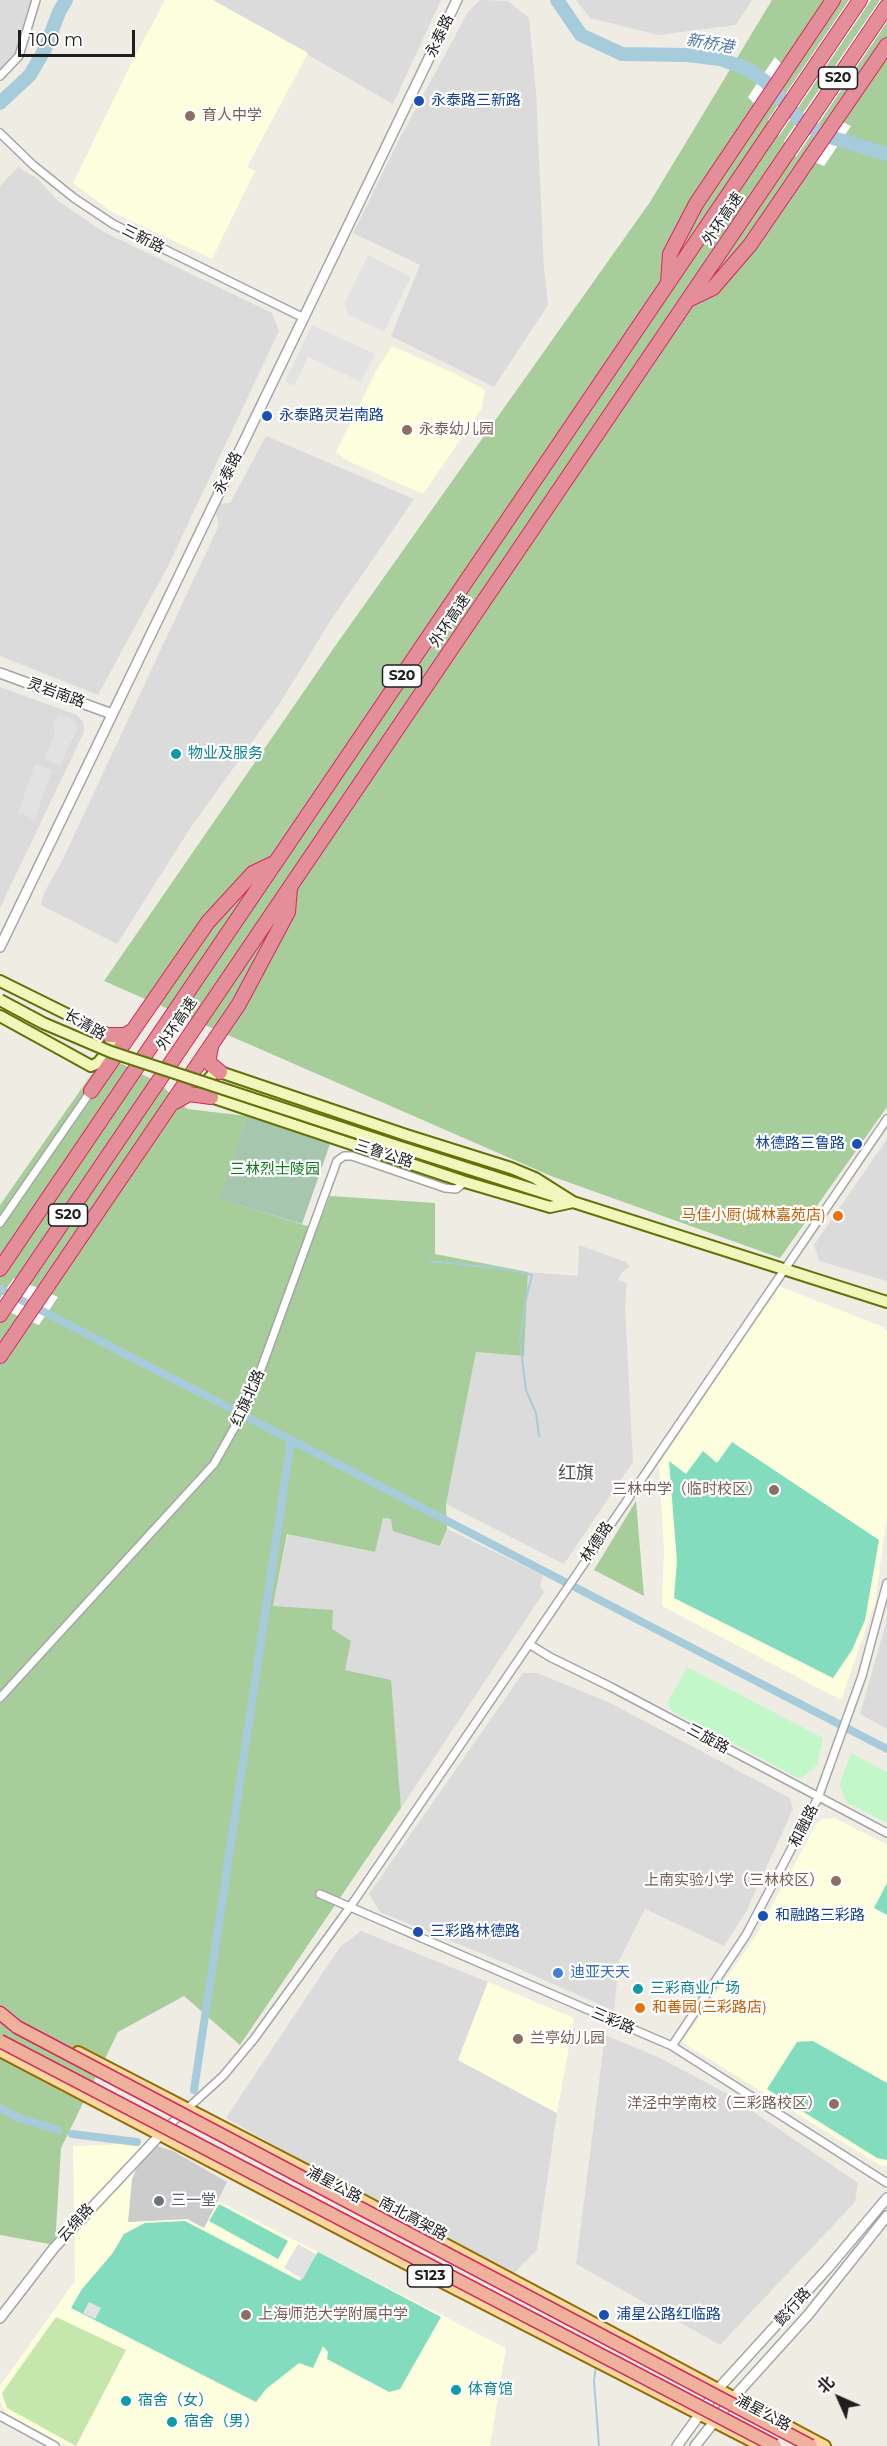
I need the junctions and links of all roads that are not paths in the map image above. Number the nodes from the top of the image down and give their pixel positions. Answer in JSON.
{"nodes":[{"id":1,"x":36,"y":0,"type":"edge"},
{"id":2,"x":457,"y":0,"type":"edge"},
{"id":3,"x":833,"y":0,"type":"edge"},
{"id":4,"x":860,"y":0,"type":"edge"},
{"id":5,"x":887,"y":6,"type":"edge"},
{"id":6,"x":887,"y":45,"type":"edge"},
{"id":7,"x":0,"y":76,"type":"edge"},
{"id":8,"x":0,"y":133,"type":"edge"},
{"id":9,"x":668,"y":284,"type":"junction"},
{"id":10,"x":688,"y":300,"type":"junction"},
{"id":11,"x":303,"y":318,"type":"junction"},
{"id":12,"x":0,"y":673,"type":"edge"},
{"id":13,"x":112,"y":714,"type":"junction"},
{"id":14,"x":276,"y":862,"type":"junction"},
{"id":15,"x":290,"y":887,"type":"junction"},
{"id":16,"x":0,"y":948,"type":"edge"},
{"id":17,"x":0,"y":981,"type":"edge"},
{"id":18,"x":0,"y":1000,"type":"edge"},
{"id":19,"x":0,"y":1016,"type":"edge"},
{"id":20,"x":132,"y":1031,"type":"junction"},
{"id":21,"x":109,"y":1035,"type":"junction"},
{"id":22,"x":213,"y":1044,"type":"junction"},
{"id":23,"x":91,"y":1066,"type":"junction"},
{"id":24,"x":220,"y":1072,"type":"junction"},
{"id":25,"x":206,"y":1082,"type":"junction"},
{"id":26,"x":91,"y":1091,"type":"junction"},
{"id":27,"x":211,"y":1097,"type":"junction"},
{"id":28,"x":171,"y":1106,"type":"junction"},
{"id":29,"x":887,"y":1119,"type":"edge"},
{"id":30,"x":465,"y":1182,"type":"junction"},
{"id":31,"x":573,"y":1202,"type":"junction"},
{"id":32,"x":0,"y":1223,"type":"edge"},
{"id":33,"x":0,"y":1269,"type":"edge"},
{"id":34,"x":784,"y":1269,"type":"junction"},
{"id":35,"x":887,"y":1302,"type":"edge"},
{"id":36,"x":2,"y":1312,"type":"edge"},
{"id":37,"x":0,"y":1356,"type":"edge"},
{"id":38,"x":887,"y":1583,"type":"edge"},
{"id":39,"x":529,"y":1644,"type":"junction"},
{"id":40,"x":0,"y":1698,"type":"edge"},
{"id":41,"x":818,"y":1797,"type":"junction"},
{"id":42,"x":887,"y":1833,"type":"edge"},
{"id":43,"x":320,"y":1894,"type":"dead end"},
{"id":44,"x":350,"y":1907,"type":"junction"},
{"id":45,"x":0,"y":2013,"type":"edge"},
{"id":46,"x":0,"y":2018,"type":"edge"},
{"id":47,"x":17,"y":2027,"type":"junction"},
{"id":48,"x":0,"y":2041,"type":"edge"},
{"id":49,"x":672,"y":2046,"type":"junction"},
{"id":50,"x":0,"y":2051,"type":"edge"},
{"id":51,"x":188,"y":2109,"type":"junction"},
{"id":52,"x":160,"y":2135,"type":"junction"},
{"id":53,"x":887,"y":2183,"type":"edge"},
{"id":54,"x":887,"y":2198,"type":"edge"},
{"id":55,"x":887,"y":2216,"type":"edge"},
{"id":56,"x":0,"y":2319,"type":"edge"},
{"id":57,"x":717,"y":2389,"type":"junction"},
{"id":58,"x":733,"y":2398,"type":"junction"},
{"id":59,"x":700,"y":2415,"type":"junction"},
{"id":60,"x":0,"y":2416,"type":"edge"},
{"id":61,"x":713,"y":2422,"type":"junction"},
{"id":62,"x":56,"y":2446,"type":"edge"},
{"id":63,"x":677,"y":2446,"type":"edge"},
{"id":64,"x":695,"y":2446,"type":"edge"},
{"id":65,"x":761,"y":2446,"type":"edge"},
{"id":66,"x":775,"y":2446,"type":"edge"},
{"id":67,"x":812,"y":2446,"type":"edge"},
{"id":68,"x":825,"y":2446,"type":"edge"}],
"edges":[{"from":1,"to":7,"type":"street"},
{"from":2,"to":11,"type":"street","name":"永泰路"},
{"from":3,"to":9,"type":"highway"},
{"from":4,"to":9,"type":"highway","name":"外环高速","number":"S20"},
{"from":5,"to":10,"type":"highway","name":"外环高速","number":"S20"},
{"from":6,"to":10,"type":"highway"},
{"from":8,"to":11,"type":"street","name":"三新路"},
{"from":9,"to":14,"type":"highway","name":"外环高速","number":"S20"},
{"from":10,"to":15,"type":"highway","name":"外环高速","number":"S20"},
{"from":11,"to":13,"type":"street","name":"永泰路"},
{"from":12,"to":13,"type":"street","name":"灵岩南路"},
{"from":13,"to":16,"type":"street","name":"永泰路"},
{"from":14,"to":20,"type":"highway"},
{"from":14,"to":33,"type":"highway","name":"外环高速","number":"S20"},
{"from":15,"to":22,"type":"highway"},
{"from":15,"to":36,"type":"highway","name":"外环高速","number":"S20"},
{"from":17,"to":21,"type":"main road","name":"长清路"},
{"from":18,"to":25,"type":"main road","name":"三鲁公路","bridge":true},
{"from":19,"to":23,"type":"main road"},
{"from":20,"to":21,"type":"highway"},
{"from":20,"to":26,"type":"highway"},
{"from":21,"to":23,"type":"main road","name":"长清路"},
{"from":22,"to":24,"type":"highway"},
{"from":22,"to":28,"type":"highway"},
{"from":23,"to":26,"type":"main road"},
{"from":24,"to":25,"type":"main road"},
{"from":24,"to":31,"type":"main road","name":"三鲁公路"},
{"from":25,"to":27,"type":"main road"},
{"from":25,"to":31,"type":"main road","name":"三鲁公路","bridge":true},
{"from":26,"to":32,"type":"street"},
{"from":27,"to":28,"type":"highway"},
{"from":27,"to":30,"type":"main road","name":"三鲁公路"},
{"from":28,"to":37,"type":"highway"},
{"from":29,"to":34,"type":"street","name":"林德路"},
{"from":30,"to":31,"type":"main road","name":"三鲁公路"},
{"from":30,"to":40,"type":"street","name":"红旗北路"},
{"from":31,"to":34,"type":"main road","name":"三鲁公路"},
{"from":34,"to":35,"type":"main road","name":"三鲁公路"},
{"from":34,"to":39,"type":"street","name":"林德路"},
{"from":38,"to":41,"type":"street","name":"和融路"},
{"from":39,"to":41,"type":"street","name":"三旋路"},
{"from":39,"to":44,"type":"street","name":"林德路"},
{"from":41,"to":42,"type":"street","name":"三旋路"},
{"from":41,"to":49,"type":"street","name":"和融路"},
{"from":43,"to":44,"type":"street","name":"三彩路"},
{"from":44,"to":49,"type":"street","name":"三彩路"},
{"from":44,"to":51,"type":"street","name":"林德路"},
{"from":45,"to":47,"type":"highway"},
{"from":45,"to":51,"type":"main road","name":"浦星公路","number":"S123"},
{"from":46,"to":47,"type":"highway","name":"南北高架路"},
{"from":47,"to":67,"type":"highway","name":"南北高架路","bridge":true},
{"from":48,"to":66,"type":"highway","bridge":true},
{"from":49,"to":53,"type":"street","name":"三彩路"},
{"from":50,"to":52,"type":"main road","name":"浦星公路","number":"S123"},
{"from":51,"to":52,"type":"street","name":"林德路"},
{"from":51,"to":57,"type":"main road","name":"浦星公路","number":"S123"},
{"from":52,"to":56,"type":"street","name":"云绵路"},
{"from":52,"to":59,"type":"main road","name":"浦星公路","number":"S123"},
{"from":54,"to":57,"type":"street","name":"懿行路"},
{"from":55,"to":58,"type":"street","name":"懿行路"},
{"from":57,"to":58,"type":"main road","name":"浦星公路","number":"S123"},
{"from":57,"to":59,"type":"street","name":"懿行路"},
{"from":58,"to":61,"type":"street","name":"懿行路"},
{"from":58,"to":68,"type":"main road","name":"浦星公路","number":"S123"},
{"from":59,"to":61,"type":"main road","name":"浦星公路","number":"S123"},
{"from":59,"to":63,"type":"street","name":"懿行路"},
{"from":60,"to":62,"type":"street"},
{"from":61,"to":64,"type":"street","name":"懿行路"},
{"from":61,"to":65,"type":"main road","name":"浦星公路","number":"S123"}]}
